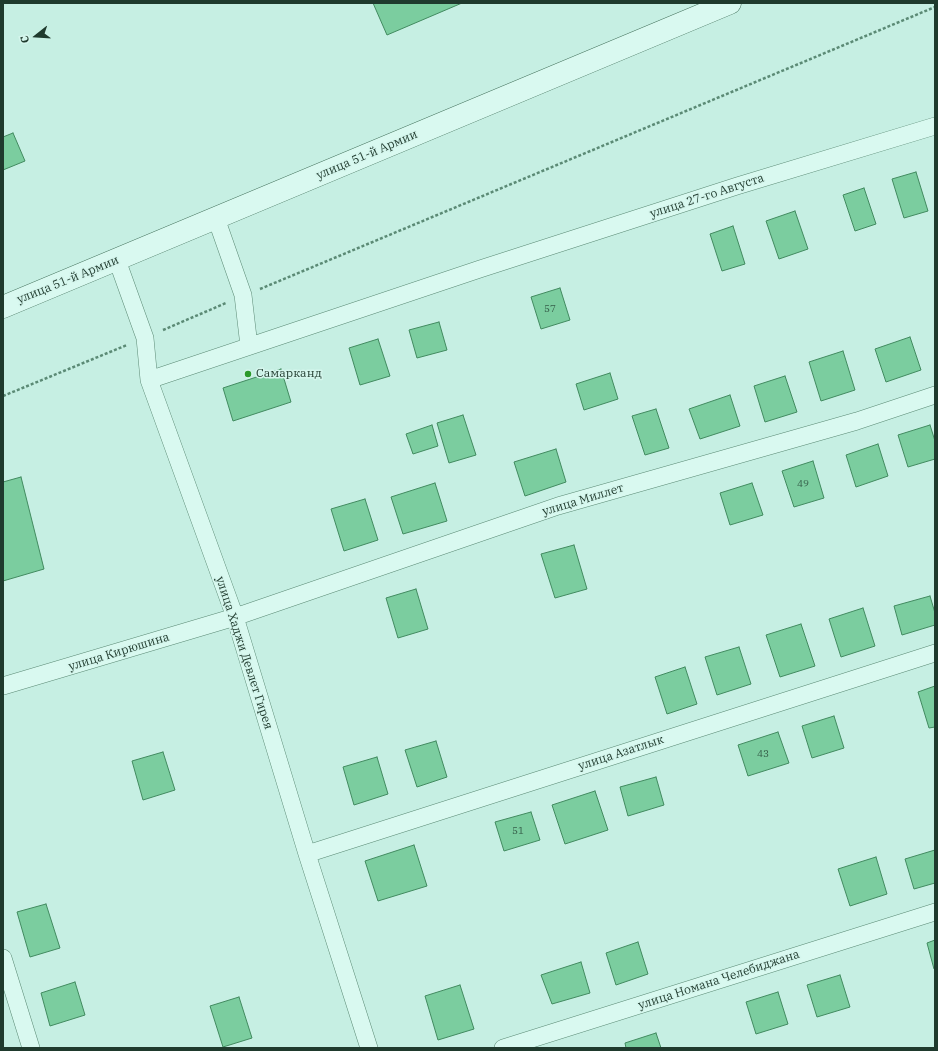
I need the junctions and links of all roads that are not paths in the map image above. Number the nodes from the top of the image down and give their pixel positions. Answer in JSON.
{"nodes":[{"id":1,"x":730,"y":3,"type":"edge"},
{"id":2,"x":935,"y":126,"type":"edge"},
{"id":3,"x":216,"y":218,"type":"junction"},
{"id":4,"x":117,"y":260,"type":"junction"},
{"id":5,"x":3,"y":306,"type":"edge"},
{"id":6,"x":249,"y":346,"type":"junction"},
{"id":7,"x":149,"y":380,"type":"junction"},
{"id":8,"x":935,"y":395,"type":"edge"},
{"id":9,"x":235,"y":617,"type":"junction"},
{"id":10,"x":935,"y":653,"type":"edge"},
{"id":11,"x":3,"y":686,"type":"edge"},
{"id":12,"x":307,"y":854,"type":"junction"},
{"id":13,"x":935,"y":912,"type":"edge"},
{"id":14,"x":3,"y":958,"type":"edge"},
{"id":15,"x":31,"y":1048,"type":"edge"},
{"id":16,"x":369,"y":1048,"type":"edge"},
{"id":17,"x":503,"y":1048,"type":"edge"}],
"edges":[{"from":1,"to":3,"type":"main road","name":"улица 51-й Армии"},
{"from":2,"to":6,"type":"street","name":"улица 27-го Августа"},
{"from":3,"to":4,"type":"main road","name":"улица 51-й Армии"},
{"from":3,"to":6,"type":"street"},
{"from":4,"to":5,"type":"main road","name":"улица 51-й Армии"},
{"from":4,"to":7,"type":"street","name":"улица Хаджи Девлет Гирея"},
{"from":6,"to":7,"type":"street","name":"улица 27-го Августа"},
{"from":7,"to":9,"type":"street","name":"улица Хаджи Девлет Гирея"},
{"from":8,"to":9,"type":"street","name":"улица Миллет"},
{"from":9,"to":11,"type":"street","name":"улица Кирюшина"},
{"from":9,"to":12,"type":"street","name":"улица Хаджи Девлет Гирея"},
{"from":10,"to":12,"type":"street","name":"улица Азатлык"},
{"from":12,"to":16,"type":"street","name":"улица Хаджи Девлет Гирея"},
{"from":13,"to":17,"type":"street","name":"улица Номана Челебиджана"},
{"from":14,"to":15,"type":"street"}]}
